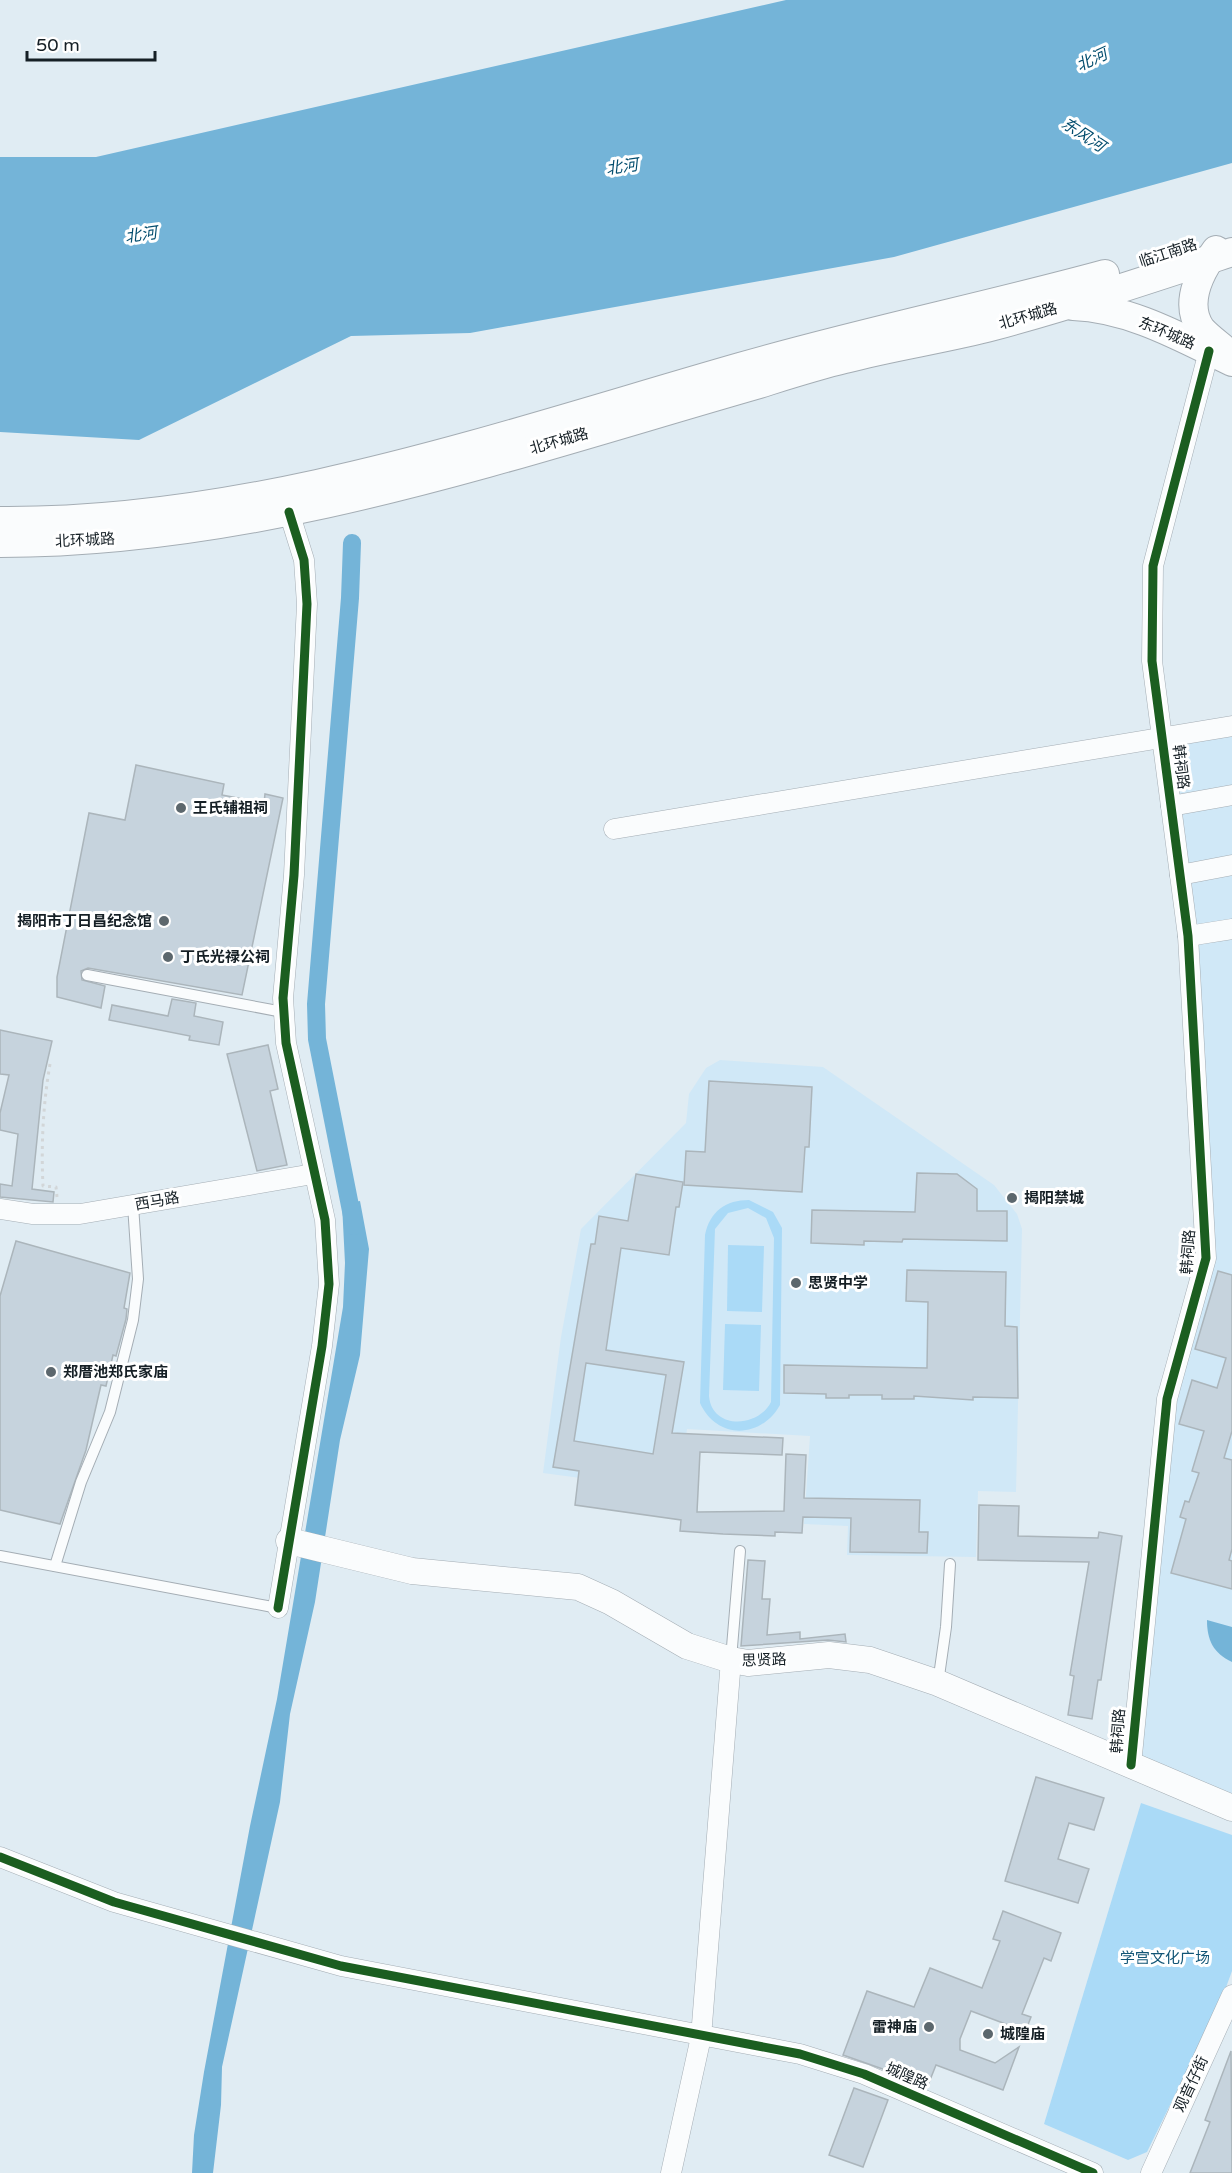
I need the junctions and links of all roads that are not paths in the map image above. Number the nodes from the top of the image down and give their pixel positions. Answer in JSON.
{"nodes":[{"id":1,"x":1226,"y":244,"type":"edge"},
{"id":2,"x":1107,"y":283,"type":"junction"},
{"id":3,"x":1065,"y":305,"type":"junction"},
{"id":4,"x":1224,"y":356,"type":"edge"},
{"id":5,"x":290,"y":512,"type":"junction"},
{"id":6,"x":0,"y":522,"type":"edge"},
{"id":7,"x":0,"y":543,"type":"edge"},
{"id":8,"x":1232,"y":726,"type":"edge"},
{"id":9,"x":1162,"y":737,"type":"junction"},
{"id":10,"x":1232,"y":795,"type":"edge"},
{"id":11,"x":1171,"y":806,"type":"junction"},
{"id":12,"x":614,"y":829,"type":"dead end"},
{"id":13,"x":1232,"y":865,"type":"edge"},
{"id":14,"x":1180,"y":875,"type":"junction"},
{"id":15,"x":1232,"y":929,"type":"edge"},
{"id":16,"x":1188,"y":936,"type":"junction"},
{"id":17,"x":87,"y":975,"type":"dead end"},
{"id":18,"x":283,"y":1012,"type":"junction"},
{"id":19,"x":313,"y":1174,"type":"junction"},
{"id":20,"x":133,"y":1205,"type":"junction"},
{"id":21,"x":0,"y":1209,"type":"edge"},
{"id":22,"x":293,"y":1541,"type":"junction"},
{"id":23,"x":740,"y":1551,"type":"dead end"},
{"id":24,"x":0,"y":1556,"type":"edge"},
{"id":25,"x":950,"y":1564,"type":"dead end"},
{"id":26,"x":54,"y":1566,"type":"junction"},
{"id":27,"x":278,"y":1608,"type":"joint"},
{"id":28,"x":730,"y":1660,"type":"junction"},
{"id":29,"x":938,"y":1683,"type":"junction"},
{"id":30,"x":1131,"y":1765,"type":"junction"},
{"id":31,"x":1232,"y":1808,"type":"edge"},
{"id":32,"x":0,"y":1857,"type":"edge"},
{"id":33,"x":1232,"y":1995,"type":"edge"},
{"id":34,"x":700,"y":2037,"type":"junction"},
{"id":35,"x":670,"y":2173,"type":"edge"},
{"id":36,"x":1093,"y":2173,"type":"edge"},
{"id":37,"x":1151,"y":2173,"type":"edge"}],
"edges":[{"from":1,"to":2,"type":"main road","name":"临江南路"},
{"from":1,"to":4,"type":"main road"},
{"from":2,"to":3,"type":"main road","name":"北环城路"},
{"from":2,"to":6,"type":"main road","name":"北环城路"},
{"from":3,"to":4,"type":"main road","name":"东环城路"},
{"from":3,"to":5,"type":"main road","name":"北环城路"},
{"from":4,"to":9,"type":"street","name":"韩祠路"},
{"from":5,"to":7,"type":"main road","name":"北环城路"},
{"from":5,"to":18,"type":"street"},
{"from":8,"to":9,"type":"street"},
{"from":9,"to":11,"type":"street","name":"韩祠路"},
{"from":9,"to":12,"type":"street"},
{"from":10,"to":11,"type":"street"},
{"from":11,"to":14,"type":"street","name":"韩祠路"},
{"from":13,"to":14,"type":"street"},
{"from":14,"to":16,"type":"street","name":"韩祠路"},
{"from":15,"to":16,"type":"street"},
{"from":16,"to":30,"type":"street","name":"韩祠路"},
{"from":17,"to":18,"type":"lane"},
{"from":18,"to":19,"type":"street"},
{"from":19,"to":20,"type":"street","name":"西马路"},
{"from":19,"to":22,"type":"street"},
{"from":20,"to":21,"type":"street","name":"西马路"},
{"from":20,"to":26,"type":"lane"},
{"from":22,"to":27,"type":"street"},
{"from":22,"to":28,"type":"street","name":"思贤路"},
{"from":23,"to":28,"type":"lane"},
{"from":24,"to":26,"type":"lane"},
{"from":25,"to":29,"type":"lane"},
{"from":26,"to":27,"type":"lane"},
{"from":28,"to":29,"type":"street","name":"思贤路"},
{"from":28,"to":34,"type":"street"},
{"from":29,"to":30,"type":"street","name":"思贤路"},
{"from":30,"to":31,"type":"street","name":"思贤路"},
{"from":32,"to":34,"type":"street","name":"城隍路"},
{"from":33,"to":37,"type":"street","name":"观音仔街"},
{"from":34,"to":35,"type":"street"},
{"from":34,"to":36,"type":"street","name":"城隍路"}]}
